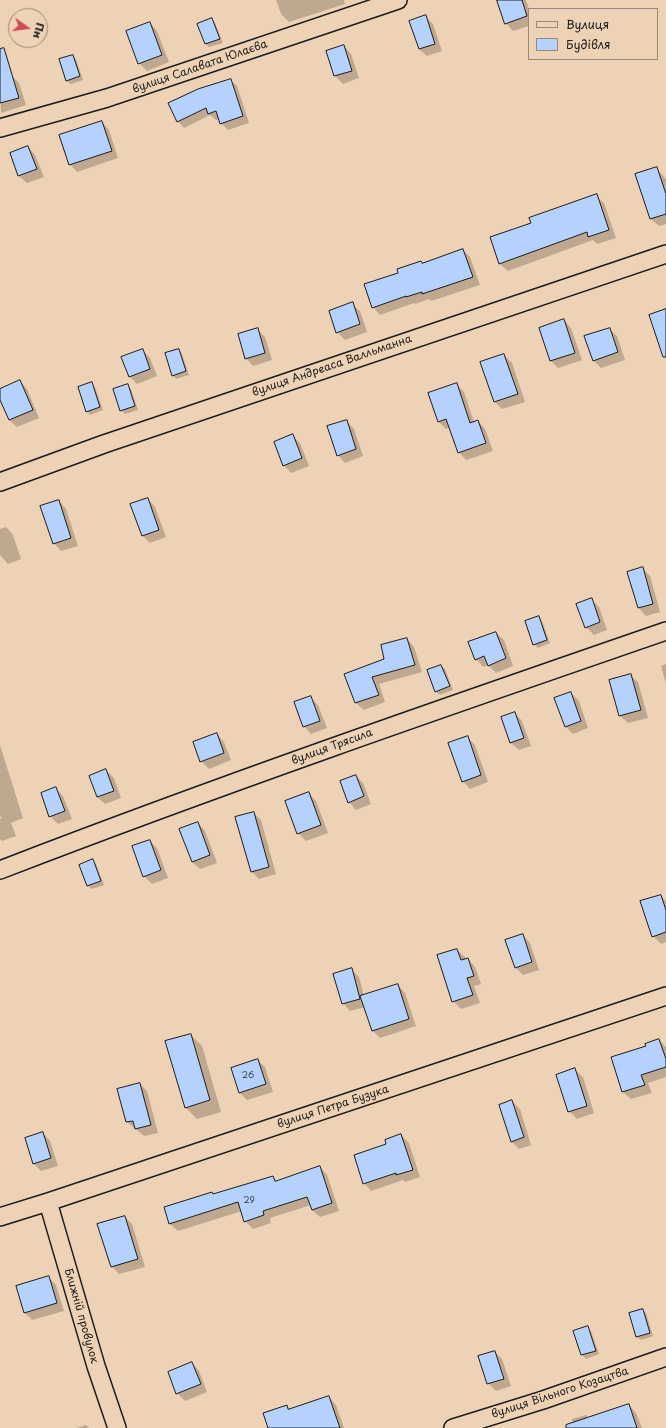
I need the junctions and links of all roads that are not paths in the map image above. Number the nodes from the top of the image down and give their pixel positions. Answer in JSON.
{"nodes":[{"id":1,"x":398,"y":0,"type":"edge"},
{"id":2,"x":0,"y":128,"type":"edge"},
{"id":3,"x":666,"y":254,"type":"edge"},
{"id":4,"x":0,"y":482,"type":"edge"},
{"id":5,"x":666,"y":631,"type":"edge"},
{"id":6,"x":0,"y":870,"type":"edge"},
{"id":7,"x":666,"y":996,"type":"edge"},
{"id":8,"x":48,"y":1202,"type":"junction"},
{"id":9,"x":0,"y":1217,"type":"edge"},
{"id":10,"x":666,"y":1358,"type":"edge"},
{"id":11,"x":117,"y":1428,"type":"edge"},
{"id":12,"x":453,"y":1428,"type":"edge"}],
"edges":[{"from":1,"to":2,"type":"street","name":"вулиця Салавата Юлаєва"},
{"from":3,"to":4,"type":"street","name":"вулиця Андреаса Валльманна"},
{"from":5,"to":6,"type":"street","name":"вулиця Трясила"},
{"from":7,"to":8,"type":"street","name":"вулиця Петра Бузука"},
{"from":8,"to":9,"type":"street","name":"вулиця Петра Бузука"},
{"from":8,"to":11,"type":"street","name":"Ближній провулок"},
{"from":10,"to":12,"type":"street","name":"вулиця Вільного Козацтва"}]}
